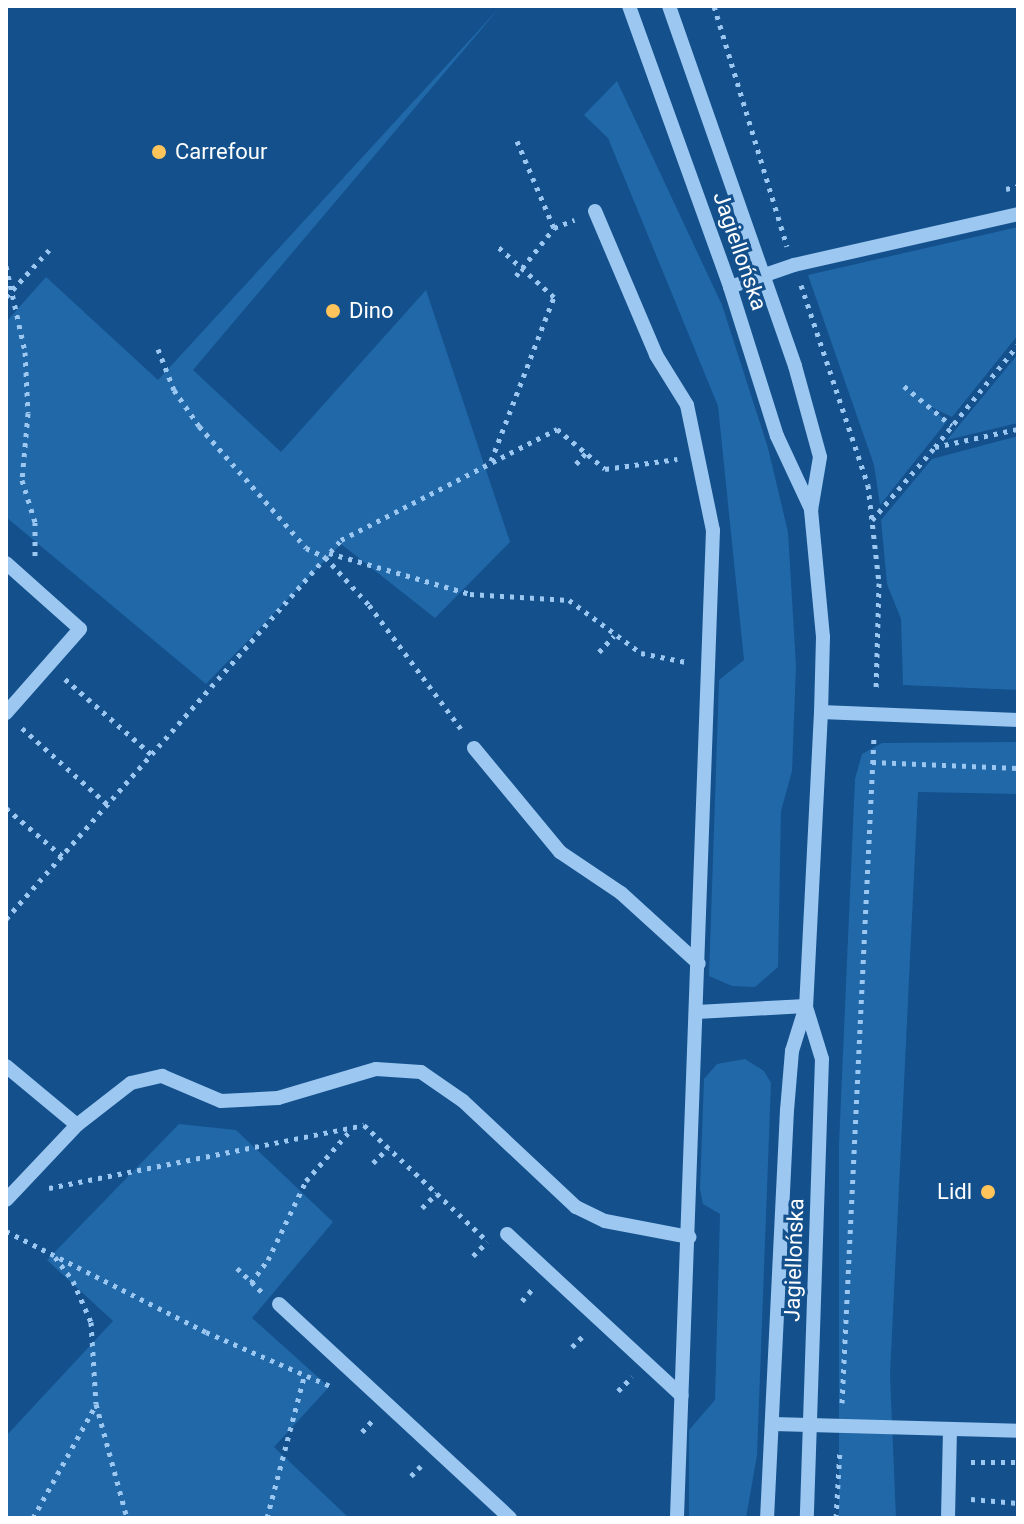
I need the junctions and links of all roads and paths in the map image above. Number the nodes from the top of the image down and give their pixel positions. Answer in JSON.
{"nodes":[{"id":1,"x":629,"y":6,"type":"edge"},
{"id":2,"x":669,"y":6,"type":"edge"},
{"id":3,"x":714,"y":6,"type":"edge"},
{"id":4,"x":517,"y":141,"type":"dead end"},
{"id":5,"x":595,"y":211,"type":"joint"},
{"id":6,"x":1018,"y":214,"type":"edge"},
{"id":7,"x":554,"y":228,"type":"junction"},
{"id":8,"x":496,"y":245,"type":"dead end"},
{"id":9,"x":49,"y":250,"type":"dead end"},
{"id":10,"x":794,"y":265,"type":"junction"},
{"id":11,"x":6,"y":266,"type":"edge"},
{"id":12,"x":524,"y":267,"type":"junction"},
{"id":13,"x":764,"y":275,"type":"junction"},
{"id":14,"x":516,"y":276,"type":"dead end"},
{"id":15,"x":730,"y":287,"type":"junction"},
{"id":16,"x":8,"y":294,"type":"edge"},
{"id":17,"x":1018,"y":345,"type":"edge"},
{"id":18,"x":158,"y":349,"type":"dead end"},
{"id":19,"x":904,"y":386,"type":"dead end"},
{"id":20,"x":952,"y":426,"type":"junction"},
{"id":21,"x":1018,"y":429,"type":"edge"},
{"id":22,"x":935,"y":447,"type":"junction"},
{"id":23,"x":586,"y":453,"type":"junction"},
{"id":24,"x":698,"y":456,"type":"junction"},
{"id":25,"x":490,"y":462,"type":"junction"},
{"id":26,"x":576,"y":464,"type":"dead end"},
{"id":27,"x":811,"y":510,"type":"junction"},
{"id":28,"x":872,"y":520,"type":"junction"},
{"id":29,"x":327,"y":555,"type":"junction"},
{"id":30,"x":6,"y":563,"type":"edge"},
{"id":31,"x":31,"y":585,"type":"junction"},
{"id":32,"x":614,"y":636,"type":"junction"},
{"id":33,"x":599,"y":652,"type":"dead end"},
{"id":34,"x":711,"y":661,"type":"junction"},
{"id":35,"x":49,"y":665,"type":"junction"},
{"id":36,"x":876,"y":689,"type":"dead end"},
{"id":37,"x":821,"y":712,"type":"junction"},
{"id":38,"x":6,"y":713,"type":"edge"},
{"id":39,"x":1018,"y":720,"type":"edge"},
{"id":40,"x":17,"y":724,"type":"dead end"},
{"id":41,"x":874,"y":738,"type":"dead end"},
{"id":42,"x":474,"y":748,"type":"joint"},
{"id":43,"x":152,"y":755,"type":"junction"},
{"id":44,"x":872,"y":762,"type":"junction"},
{"id":45,"x":1018,"y":768,"type":"edge"},
{"id":46,"x":108,"y":805,"type":"junction"},
{"id":47,"x":6,"y":808,"type":"edge"},
{"id":48,"x":62,"y":856,"type":"junction"},
{"id":49,"x":7,"y":916,"type":"edge"},
{"id":50,"x":699,"y":964,"type":"junction"},
{"id":51,"x":806,"y":1006,"type":"junction"},
{"id":52,"x":697,"y":1012,"type":"junction"},
{"id":53,"x":6,"y":1066,"type":"edge"},
{"id":54,"x":77,"y":1125,"type":"junction"},
{"id":55,"x":350,"y":1130,"type":"junction"},
{"id":56,"x":388,"y":1148,"type":"junction"},
{"id":57,"x":373,"y":1163,"type":"dead end"},
{"id":58,"x":40,"y":1189,"type":"dead end"},
{"id":59,"x":437,"y":1193,"type":"junction"},
{"id":60,"x":6,"y":1200,"type":"edge"},
{"id":61,"x":422,"y":1208,"type":"dead end"},
{"id":62,"x":6,"y":1231,"type":"edge"},
{"id":63,"x":507,"y":1234,"type":"dead end"},
{"id":64,"x":689,"y":1237,"type":"junction"},
{"id":65,"x":488,"y":1241,"type":"junction"},
{"id":66,"x":496,"y":1249,"type":"dead end"},
{"id":67,"x":54,"y":1256,"type":"junction"},
{"id":68,"x":473,"y":1256,"type":"dead end"},
{"id":69,"x":237,"y":1268,"type":"dead end"},
{"id":70,"x":525,"y":1276,"type":"dead end"},
{"id":71,"x":251,"y":1283,"type":"junction"},
{"id":72,"x":535,"y":1286,"type":"junction"},
{"id":73,"x":545,"y":1295,"type":"dead end"},
{"id":74,"x":522,"y":1301,"type":"dead end"},
{"id":75,"x":279,"y":1304,"type":"joint"},
{"id":76,"x":576,"y":1323,"type":"dead end"},
{"id":77,"x":586,"y":1333,"type":"junction"},
{"id":78,"x":598,"y":1344,"type":"dead end"},
{"id":79,"x":572,"y":1347,"type":"dead end"},
{"id":80,"x":621,"y":1366,"type":"dead end"},
{"id":81,"x":304,"y":1377,"type":"junction"},
{"id":82,"x":633,"y":1377,"type":"junction"},
{"id":83,"x":643,"y":1386,"type":"dead end"},
{"id":84,"x":340,"y":1389,"type":"dead end"},
{"id":85,"x":618,"y":1391,"type":"dead end"},
{"id":86,"x":682,"y":1396,"type":"junction"},
{"id":87,"x":96,"y":1404,"type":"junction"},
{"id":88,"x":368,"y":1408,"type":"dead end"},
{"id":89,"x":773,"y":1424,"type":"junction"},
{"id":90,"x":387,"y":1425,"type":"dead end"},
{"id":91,"x":811,"y":1426,"type":"junction"},
{"id":92,"x":841,"y":1427,"type":"junction"},
{"id":93,"x":950,"y":1431,"type":"junction"},
{"id":94,"x":1018,"y":1431,"type":"edge"},
{"id":95,"x":416,"y":1452,"type":"dead end"},
{"id":96,"x":965,"y":1462,"type":"dead end"},
{"id":97,"x":1018,"y":1462,"type":"edge"},
{"id":98,"x":436,"y":1470,"type":"dead end"},
{"id":99,"x":964,"y":1499,"type":"dead end"},
{"id":100,"x":1018,"y":1503,"type":"edge"},
{"id":101,"x":33,"y":1518,"type":"edge"},
{"id":102,"x":127,"y":1518,"type":"edge"},
{"id":103,"x":267,"y":1518,"type":"edge"},
{"id":104,"x":510,"y":1518,"type":"edge"},
{"id":105,"x":677,"y":1518,"type":"edge"},
{"id":106,"x":767,"y":1518,"type":"edge"},
{"id":107,"x":807,"y":1518,"type":"edge"},
{"id":108,"x":836,"y":1518,"type":"edge"},
{"id":109,"x":948,"y":1518,"type":"edge"}],
"edges":[{"from":1,"to":15,"type":"street","name":"Jagiellońska"},
{"from":2,"to":13,"type":"street","name":"Jagiellońska"},
{"from":3,"to":10,"type":"path"},
{"from":4,"to":7,"type":"path"},
{"from":5,"to":7,"type":"path"},
{"from":5,"to":24,"type":"street"},
{"from":6,"to":10,"type":"street"},
{"from":7,"to":12,"type":"path"},
{"from":8,"to":12,"type":"path"},
{"from":9,"to":16,"type":"path"},
{"from":10,"to":13,"type":"street"},
{"from":10,"to":28,"type":"path"},
{"from":11,"to":16,"type":"path"},
{"from":12,"to":14,"type":"path"},
{"from":12,"to":25,"type":"path"},
{"from":13,"to":15,"type":"street"},
{"from":13,"to":27,"type":"street","name":"Jagiellońska"},
{"from":15,"to":27,"type":"street","name":"Jagiellońska"},
{"from":16,"to":31,"type":"path"},
{"from":17,"to":20,"type":"path"},
{"from":18,"to":29,"type":"path"},
{"from":19,"to":20,"type":"path"},
{"from":20,"to":22,"type":"path"},
{"from":21,"to":22,"type":"path"},
{"from":22,"to":28,"type":"path"},
{"from":23,"to":24,"type":"path"},
{"from":23,"to":25,"type":"path"},
{"from":23,"to":26,"type":"path"},
{"from":24,"to":34,"type":"street"},
{"from":25,"to":29,"type":"path"},
{"from":27,"to":37,"type":"street","name":"Jagiellońska"},
{"from":28,"to":36,"type":"path"},
{"from":29,"to":32,"type":"path"},
{"from":29,"to":42,"type":"path"},
{"from":29,"to":43,"type":"path"},
{"from":30,"to":31,"type":"street"},
{"from":31,"to":35,"type":"street"},
{"from":32,"to":33,"type":"path"},
{"from":32,"to":34,"type":"path"},
{"from":34,"to":50,"type":"street"},
{"from":35,"to":38,"type":"street"},
{"from":35,"to":43,"type":"path"},
{"from":37,"to":39,"type":"street"},
{"from":37,"to":51,"type":"street","name":"Jagiellońska"},
{"from":40,"to":46,"type":"path"},
{"from":41,"to":44,"type":"path"},
{"from":42,"to":50,"type":"street"},
{"from":43,"to":46,"type":"path"},
{"from":44,"to":45,"type":"path"},
{"from":44,"to":92,"type":"path"},
{"from":46,"to":48,"type":"path"},
{"from":47,"to":48,"type":"path"},
{"from":48,"to":49,"type":"path"},
{"from":50,"to":52,"type":"street"},
{"from":51,"to":52,"type":"street"},
{"from":51,"to":89,"type":"street","name":"Jagiellońska"},
{"from":51,"to":91,"type":"street","name":"Jagiellońska"},
{"from":52,"to":64,"type":"street"},
{"from":53,"to":54,"type":"street"},
{"from":54,"to":60,"type":"street"},
{"from":54,"to":64,"type":"street"},
{"from":55,"to":56,"type":"path"},
{"from":55,"to":58,"type":"path"},
{"from":55,"to":71,"type":"path"},
{"from":56,"to":57,"type":"path"},
{"from":56,"to":59,"type":"path"},
{"from":59,"to":61,"type":"path"},
{"from":59,"to":65,"type":"path"},
{"from":62,"to":67,"type":"path"},
{"from":63,"to":86,"type":"street"},
{"from":64,"to":86,"type":"street"},
{"from":65,"to":66,"type":"path"},
{"from":65,"to":68,"type":"path"},
{"from":67,"to":81,"type":"path"},
{"from":67,"to":87,"type":"path"},
{"from":69,"to":71,"type":"path"},
{"from":70,"to":72,"type":"path"},
{"from":71,"to":75,"type":"path"},
{"from":72,"to":73,"type":"path"},
{"from":72,"to":74,"type":"path"},
{"from":75,"to":104,"type":"street"},
{"from":76,"to":77,"type":"path"},
{"from":77,"to":78,"type":"path"},
{"from":77,"to":79,"type":"path"},
{"from":80,"to":82,"type":"path"},
{"from":81,"to":84,"type":"path"},
{"from":81,"to":103,"type":"path"},
{"from":82,"to":83,"type":"path"},
{"from":82,"to":85,"type":"path"},
{"from":86,"to":105,"type":"street"},
{"from":87,"to":101,"type":"path"},
{"from":87,"to":102,"type":"path"},
{"from":88,"to":90,"type":"path"},
{"from":89,"to":91,"type":"street"},
{"from":89,"to":106,"type":"street","name":"Jagiellońska"},
{"from":91,"to":92,"type":"street"},
{"from":91,"to":107,"type":"street","name":"Jagiellońska"},
{"from":92,"to":93,"type":"street"},
{"from":92,"to":108,"type":"path"},
{"from":93,"to":94,"type":"street"},
{"from":93,"to":109,"type":"street"},
{"from":95,"to":98,"type":"path"},
{"from":96,"to":97,"type":"path"},
{"from":99,"to":100,"type":"path"}]}
